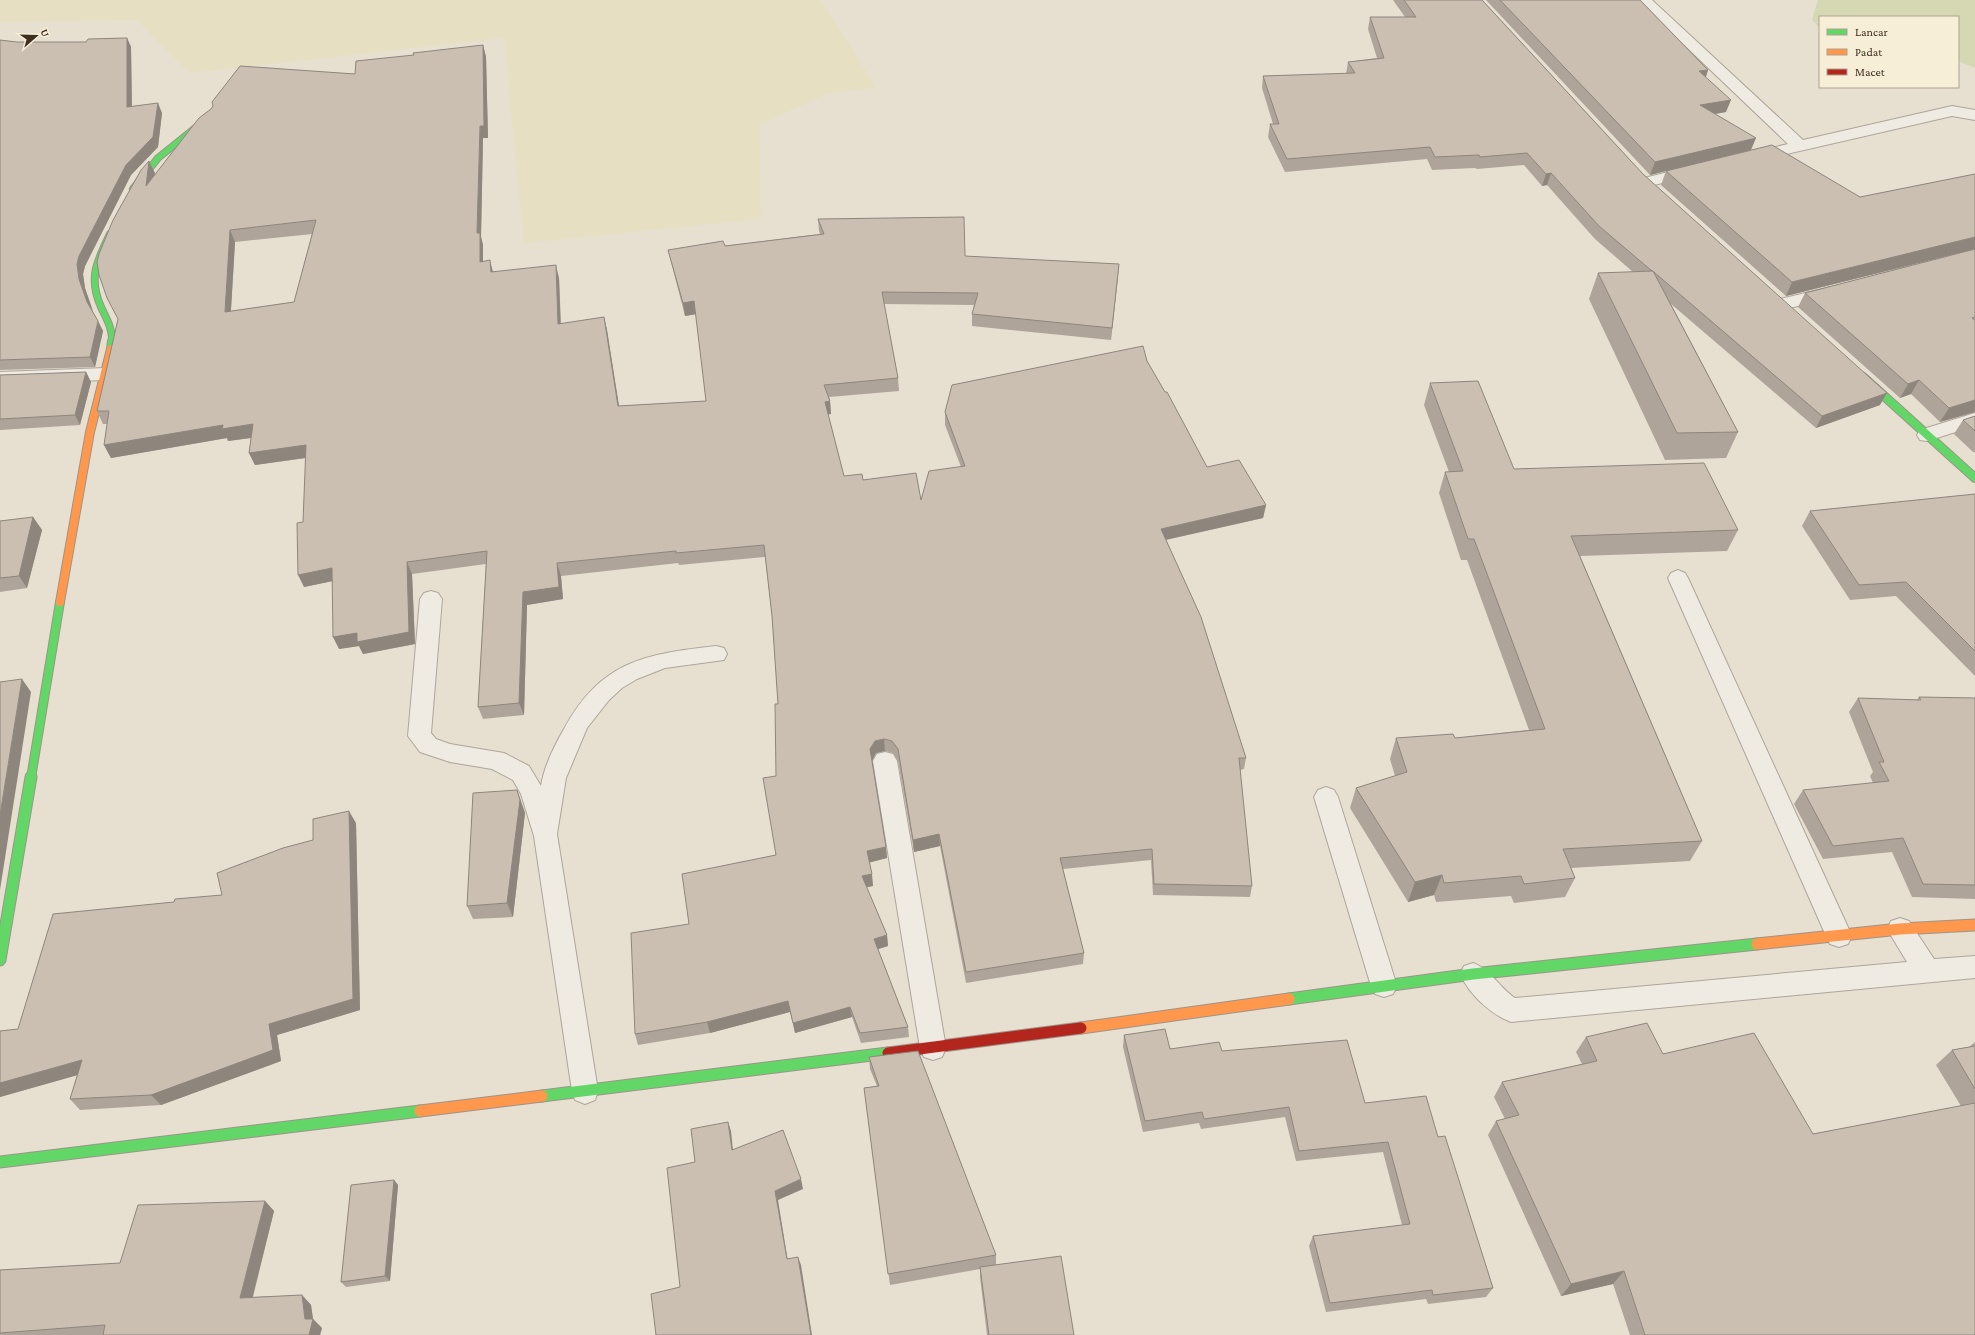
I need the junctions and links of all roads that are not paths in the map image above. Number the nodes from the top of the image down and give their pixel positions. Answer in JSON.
{"nodes":[{"id":1,"x":1644,"y":0,"type":"edge"},
{"id":2,"x":1975,"y":115,"type":"edge"},
{"id":3,"x":209,"y":117,"type":"edge"},
{"id":4,"x":1799,"y":145,"type":"junction"},
{"id":5,"x":1738,"y":160,"type":"edge"},
{"id":6,"x":1707,"y":167,"type":"edge"},
{"id":7,"x":1646,"y":182,"type":"edge"},
{"id":8,"x":128,"y":199,"type":"edge"},
{"id":9,"x":114,"y":225,"type":"edge"},
{"id":10,"x":1844,"y":288,"type":"edge"},
{"id":11,"x":1782,"y":304,"type":"edge"},
{"id":12,"x":1858,"y":372,"type":"edge"},
{"id":13,"x":105,"y":374,"type":"junction"},
{"id":14,"x":0,"y":378,"type":"edge"},
{"id":15,"x":1975,"y":419,"type":"edge"},
{"id":16,"x":1927,"y":435,"type":"junction"},
{"id":17,"x":1975,"y":478,"type":"edge"},
{"id":18,"x":1678,"y":578,"type":"dead end"},
{"id":19,"x":431,"y":599,"type":"dead end"},
{"id":20,"x":716,"y":654,"type":"dead end"},
{"id":21,"x":885,"y":761,"type":"dead end"},
{"id":22,"x":1326,"y":797,"type":"dead end"},
{"id":23,"x":546,"y":836,"type":"junction"},
{"id":24,"x":1975,"y":925,"type":"edge"},
{"id":25,"x":1900,"y":929,"type":"junction"},
{"id":26,"x":1839,"y":936,"type":"junction"},
{"id":27,"x":0,"y":960,"type":"edge"},
{"id":28,"x":1975,"y":967,"type":"edge"},
{"id":29,"x":1927,"y":971,"type":"junction"},
{"id":30,"x":1473,"y":974,"type":"junction"},
{"id":31,"x":1384,"y":986,"type":"junction"},
{"id":32,"x":933,"y":1048,"type":"junction"},
{"id":33,"x":585,"y":1091,"type":"junction"},
{"id":34,"x":0,"y":1162,"type":"edge"}],
"edges":[{"from":1,"to":4,"type":"street"},
{"from":2,"to":4,"type":"street"},
{"from":3,"to":8,"type":"main road"},
{"from":4,"to":5,"type":"street"},
{"from":6,"to":7,"type":"street"},
{"from":9,"to":13,"type":"main road"},
{"from":10,"to":11,"type":"street"},
{"from":12,"to":16,"type":"main road"},
{"from":13,"to":14,"type":"street"},
{"from":13,"to":27,"type":"main road"},
{"from":15,"to":16,"type":"street"},
{"from":16,"to":17,"type":"main road"},
{"from":18,"to":26,"type":"street"},
{"from":19,"to":23,"type":"street"},
{"from":20,"to":23,"type":"street"},
{"from":21,"to":32,"type":"street"},
{"from":22,"to":31,"type":"street"},
{"from":23,"to":33,"type":"street"},
{"from":24,"to":25,"type":"main road"},
{"from":25,"to":26,"type":"main road"},
{"from":25,"to":29,"type":"street"},
{"from":26,"to":30,"type":"main road"},
{"from":28,"to":29,"type":"street"},
{"from":29,"to":30,"type":"street"},
{"from":30,"to":31,"type":"main road"},
{"from":31,"to":32,"type":"main road"},
{"from":32,"to":33,"type":"main road"},
{"from":33,"to":34,"type":"main road"}]}
